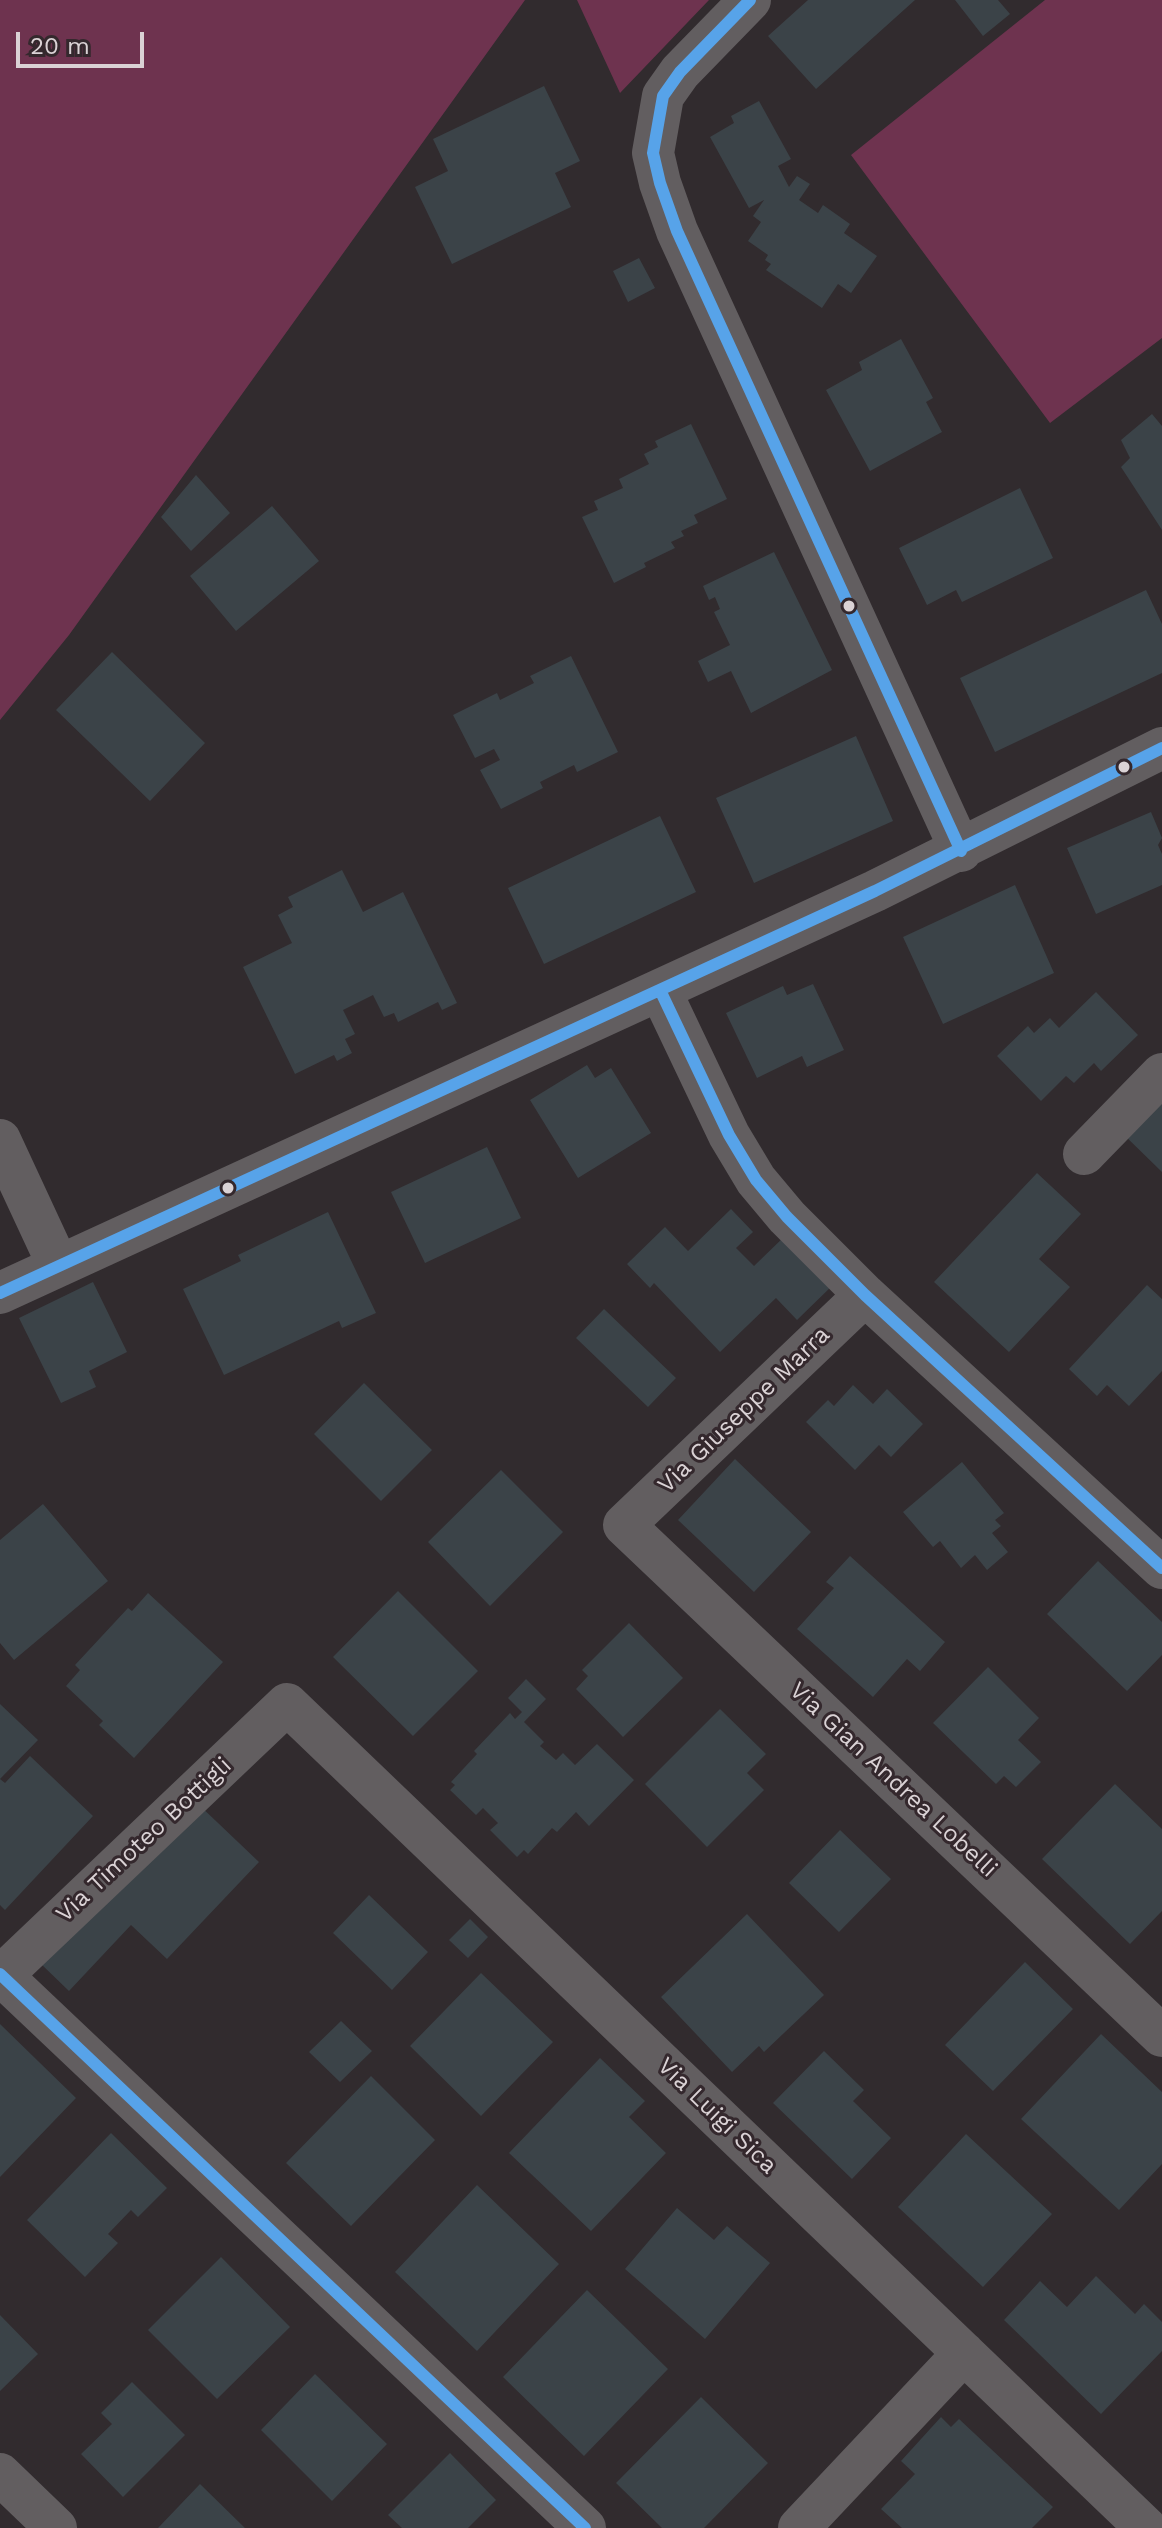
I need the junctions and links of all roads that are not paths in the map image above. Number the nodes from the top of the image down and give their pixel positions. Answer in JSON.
{"nodes":[{"id":1,"x":750,"y":0,"type":"edge"},
{"id":2,"x":1162,"y":748,"type":"edge"},
{"id":3,"x":961,"y":851,"type":"junction"},
{"id":4,"x":660,"y":990,"type":"junction"},
{"id":5,"x":1162,"y":1074,"type":"edge"},
{"id":6,"x":0,"y":1140,"type":"edge"},
{"id":7,"x":1084,"y":1154,"type":"dead end"},
{"id":8,"x":58,"y":1265,"type":"junction"},
{"id":9,"x":0,"y":1293,"type":"edge"},
{"id":10,"x":865,"y":1295,"type":"junction"},
{"id":11,"x":624,"y":1525,"type":"joint"},
{"id":12,"x":1162,"y":1568,"type":"edge"},
{"id":13,"x":287,"y":1704,"type":"joint"},
{"id":14,"x":0,"y":1975,"type":"edge"},
{"id":15,"x":1162,"y":2036,"type":"edge"},
{"id":16,"x":964,"y":2353,"type":"junction"},
{"id":17,"x":0,"y":2474,"type":"edge"},
{"id":18,"x":56,"y":2528,"type":"edge"},
{"id":19,"x":585,"y":2528,"type":"edge"},
{"id":20,"x":799,"y":2528,"type":"edge"},
{"id":21,"x":1146,"y":2528,"type":"edge"}],
"edges":[{"from":1,"to":3,"type":"street"},
{"from":2,"to":3,"type":"street"},
{"from":3,"to":4,"type":"street"},
{"from":4,"to":8,"type":"street"},
{"from":4,"to":10,"type":"street"},
{"from":5,"to":7,"type":"street"},
{"from":6,"to":8,"type":"street"},
{"from":8,"to":9,"type":"street"},
{"from":10,"to":11,"type":"street","name":"Via Giuseppe Marra"},
{"from":10,"to":12,"type":"street"},
{"from":11,"to":15,"type":"street","name":"Via Gian Andrea Lobelli"},
{"from":13,"to":14,"type":"street","name":"Via Timoteo Bottigli"},
{"from":13,"to":16,"type":"street","name":"Via Luigi Sica"},
{"from":14,"to":19,"type":"street"},
{"from":16,"to":20,"type":"street"},
{"from":16,"to":21,"type":"street","name":"Via Luigi Sica"},
{"from":17,"to":18,"type":"street"}]}
